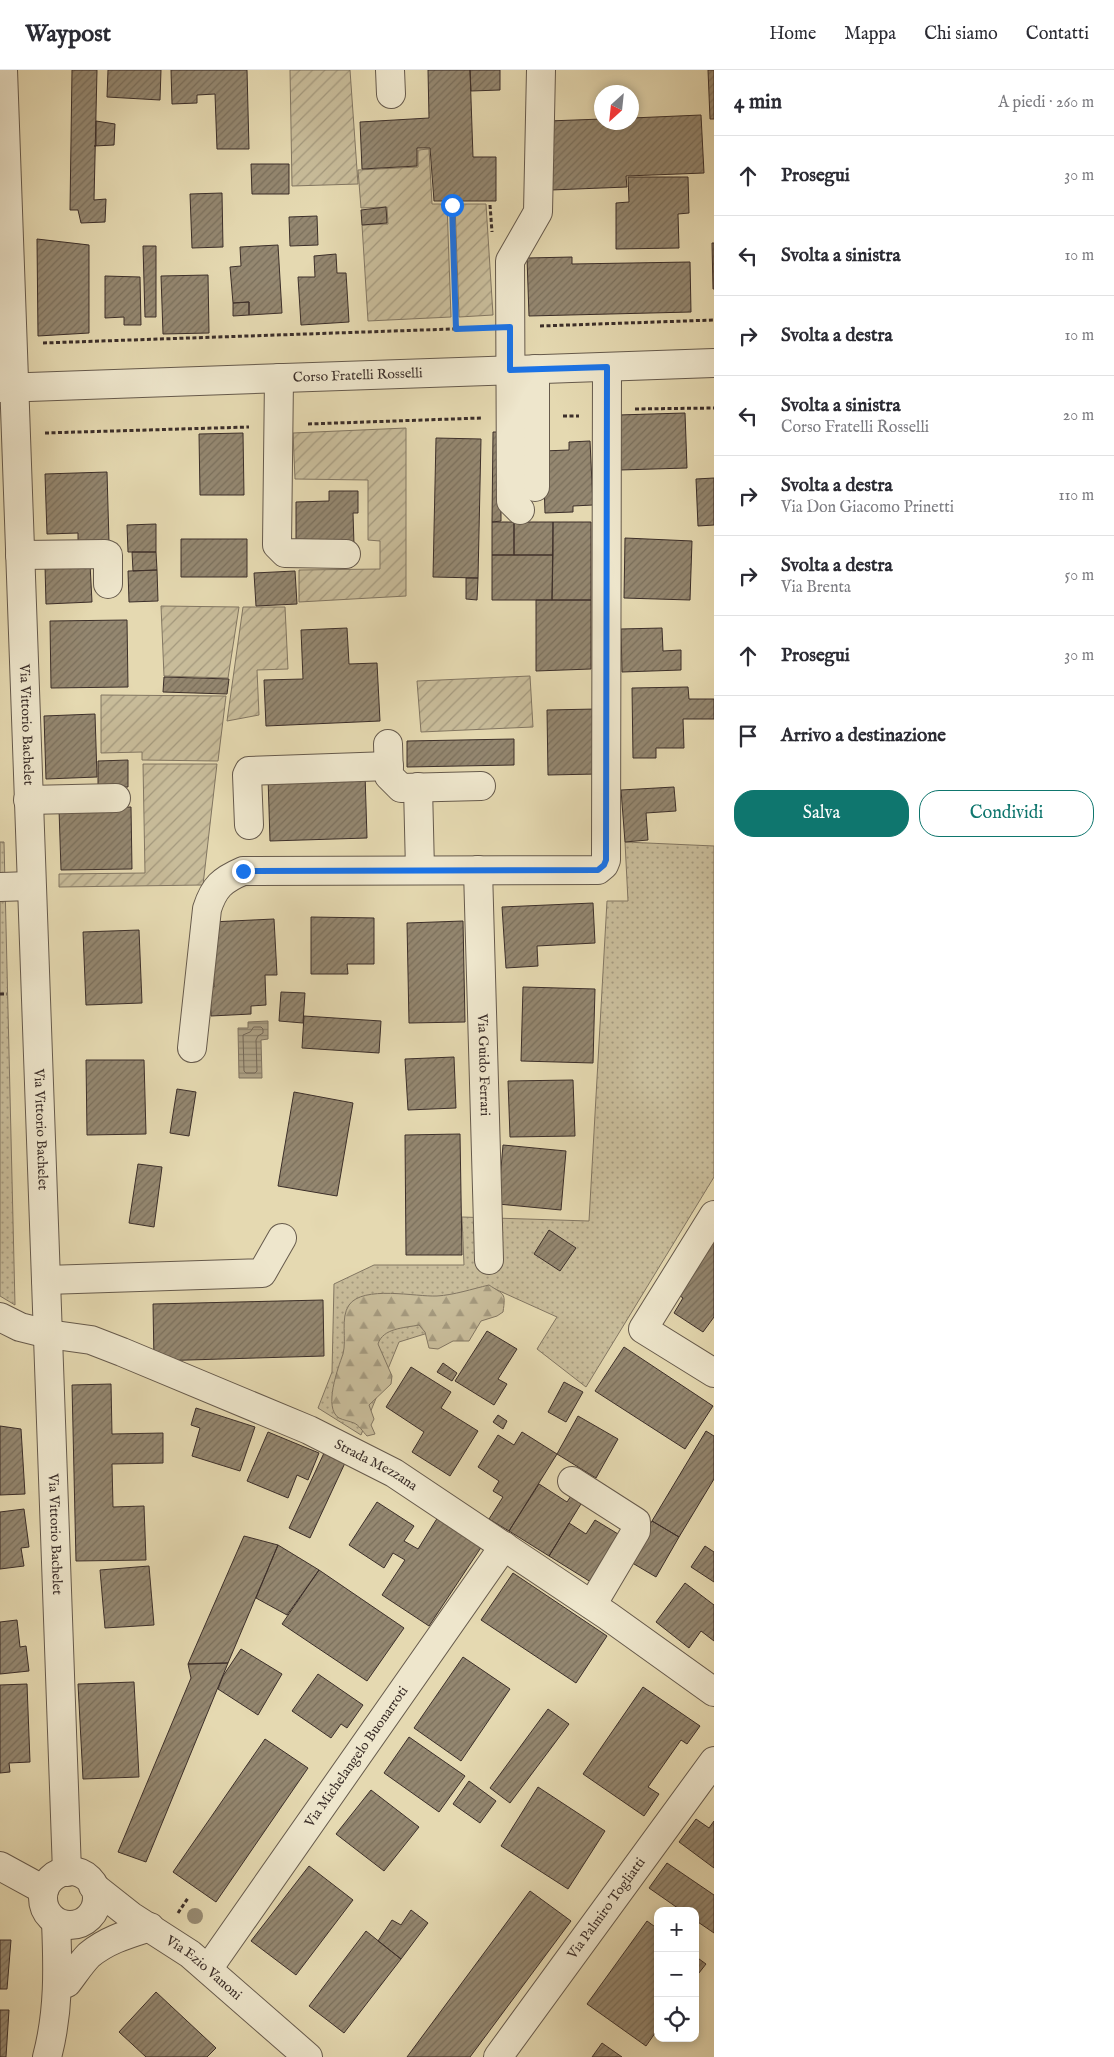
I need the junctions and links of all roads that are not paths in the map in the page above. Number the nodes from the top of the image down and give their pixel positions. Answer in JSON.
{"nodes":[{"id":1,"x":3,"y":70,"type":"edge"},
{"id":2,"x":541,"y":70,"type":"edge"},
{"id":3,"x":714,"y":363,"type":"edge"},
{"id":4,"x":683,"y":364,"type":"junction"},
{"id":5,"x":607,"y":367,"type":"junction"},
{"id":6,"x":523,"y":370,"type":"junction"},
{"id":7,"x":279,"y":378,"type":"junction"},
{"id":8,"x":714,"y":383,"type":"edge"},
{"id":9,"x":7,"y":388,"type":"edge"},
{"id":10,"x":523,"y":417,"type":"junction"},
{"id":11,"x":535,"y":487,"type":"dead end"},
{"id":12,"x":520,"y":510,"type":"dead end"},
{"id":13,"x":346,"y":554,"type":"dead end"},
{"id":14,"x":20,"y":555,"type":"junction"},
{"id":15,"x":108,"y":584,"type":"dead end"},
{"id":16,"x":11,"y":628,"type":"edge"},
{"id":17,"x":480,"y":786,"type":"dead end"},
{"id":18,"x":418,"y":787,"type":"junction"},
{"id":19,"x":116,"y":798,"type":"dead end"},
{"id":20,"x":28,"y":800,"type":"junction"},
{"id":21,"x":249,"y":826,"type":"dead end"},
{"id":22,"x":410,"y":870,"type":"junction"},
{"id":23,"x":478,"y":870,"type":"junction"},
{"id":24,"x":32,"y":886,"type":"junction"},
{"id":25,"x":0,"y":887,"type":"edge"},
{"id":26,"x":192,"y":1048,"type":"dead end"},
{"id":27,"x":714,"y":1215,"type":"edge"},
{"id":28,"x":282,"y":1238,"type":"dead end"},
{"id":29,"x":489,"y":1260,"type":"dead end"},
{"id":30,"x":46,"y":1280,"type":"junction"},
{"id":31,"x":0,"y":1317,"type":"edge"},
{"id":32,"x":48,"y":1334,"type":"junction"},
{"id":33,"x":714,"y":1373,"type":"edge"},
{"id":34,"x":572,"y":1481,"type":"dead end"},
{"id":35,"x":504,"y":1546,"type":"junction"},
{"id":36,"x":592,"y":1605,"type":"junction"},
{"id":37,"x":713,"y":1687,"type":"edge"},
{"id":38,"x":714,"y":1761,"type":"edge"},
{"id":39,"x":0,"y":1866,"type":"edge"},
{"id":40,"x":67,"y":1872,"type":"junction"},
{"id":41,"x":94,"y":1886,"type":"junction"},
{"id":42,"x":44,"y":1890,"type":"junction"},
{"id":43,"x":85,"y":1921,"type":"junction"},
{"id":44,"x":56,"y":1922,"type":"junction"},
{"id":45,"x":150,"y":1927,"type":"junction"},
{"id":46,"x":208,"y":1969,"type":"junction"},
{"id":47,"x":67,"y":1983,"type":"junction"},
{"id":48,"x":56,"y":2011,"type":"junction"},
{"id":49,"x":47,"y":2057,"type":"edge"},
{"id":50,"x":308,"y":2057,"type":"edge"},
{"id":51,"x":498,"y":2057,"type":"edge"}],
"edges":[{"from":1,"to":9,"type":"street","name":"Via Vittorio Bachelet"},
{"from":2,"to":6,"type":"street"},
{"from":3,"to":4,"type":"street","name":"Corso Fratelli Rosselli"},
{"from":4,"to":5,"type":"street","name":"Corso Fratelli Rosselli"},
{"from":4,"to":8,"type":"street"},
{"from":5,"to":6,"type":"street","name":"Corso Fratelli Rosselli"},
{"from":5,"to":23,"type":"street"},
{"from":6,"to":7,"type":"street","name":"Corso Fratelli Rosselli"},
{"from":6,"to":10,"type":"street"},
{"from":7,"to":9,"type":"street","name":"Corso Fratelli Rosselli"},
{"from":7,"to":13,"type":"street"},
{"from":9,"to":14,"type":"street","name":"Via Vittorio Bachelet"},
{"from":10,"to":11,"type":"street"},
{"from":10,"to":12,"type":"street"},
{"from":14,"to":15,"type":"street"},
{"from":14,"to":16,"type":"street","name":"Via Vittorio Bachelet"},
{"from":16,"to":20,"type":"street","name":"Via Vittorio Bachelet"},
{"from":17,"to":18,"type":"street"},
{"from":18,"to":21,"type":"street"},
{"from":18,"to":22,"type":"street"},
{"from":19,"to":20,"type":"street"},
{"from":20,"to":24,"type":"street","name":"Via Vittorio Bachelet"},
{"from":22,"to":23,"type":"street"},
{"from":22,"to":26,"type":"street"},
{"from":23,"to":29,"type":"street","name":"Via Guido Ferrari"},
{"from":24,"to":25,"type":"street"},
{"from":24,"to":30,"type":"street","name":"Via Vittorio Bachelet"},
{"from":27,"to":33,"type":"street"},
{"from":28,"to":30,"type":"street"},
{"from":30,"to":32,"type":"street","name":"Via Vittorio Bachelet"},
{"from":31,"to":32,"type":"street","name":"Strada Mezzana"},
{"from":32,"to":35,"type":"street","name":"Strada Mezzana"},
{"from":32,"to":40,"type":"street","name":"Via Vittorio Bachelet"},
{"from":34,"to":36,"type":"street"},
{"from":35,"to":36,"type":"street","name":"Strada Mezzana"},
{"from":35,"to":46,"type":"street","name":"Via Michelangelo Buonarroti"},
{"from":36,"to":37,"type":"street","name":"Strada Mezzana"},
{"from":38,"to":51,"type":"street","name":"Via Palmiro Togliatti"},
{"from":39,"to":42,"type":"street"},
{"from":40,"to":41,"type":"street"},
{"from":40,"to":42,"type":"street"},
{"from":41,"to":43,"type":"street"},
{"from":41,"to":45,"type":"street","name":"Via Ezio Vanoni"},
{"from":42,"to":44,"type":"street"},
{"from":43,"to":44,"type":"street"},
{"from":43,"to":47,"type":"street"},
{"from":44,"to":48,"type":"street"},
{"from":45,"to":46,"type":"street","name":"Via Ezio Vanoni"},
{"from":45,"to":47,"type":"street"},
{"from":46,"to":50,"type":"street","name":"Via Ezio Vanoni"},
{"from":47,"to":48,"type":"street"},
{"from":48,"to":49,"type":"street"}]}
